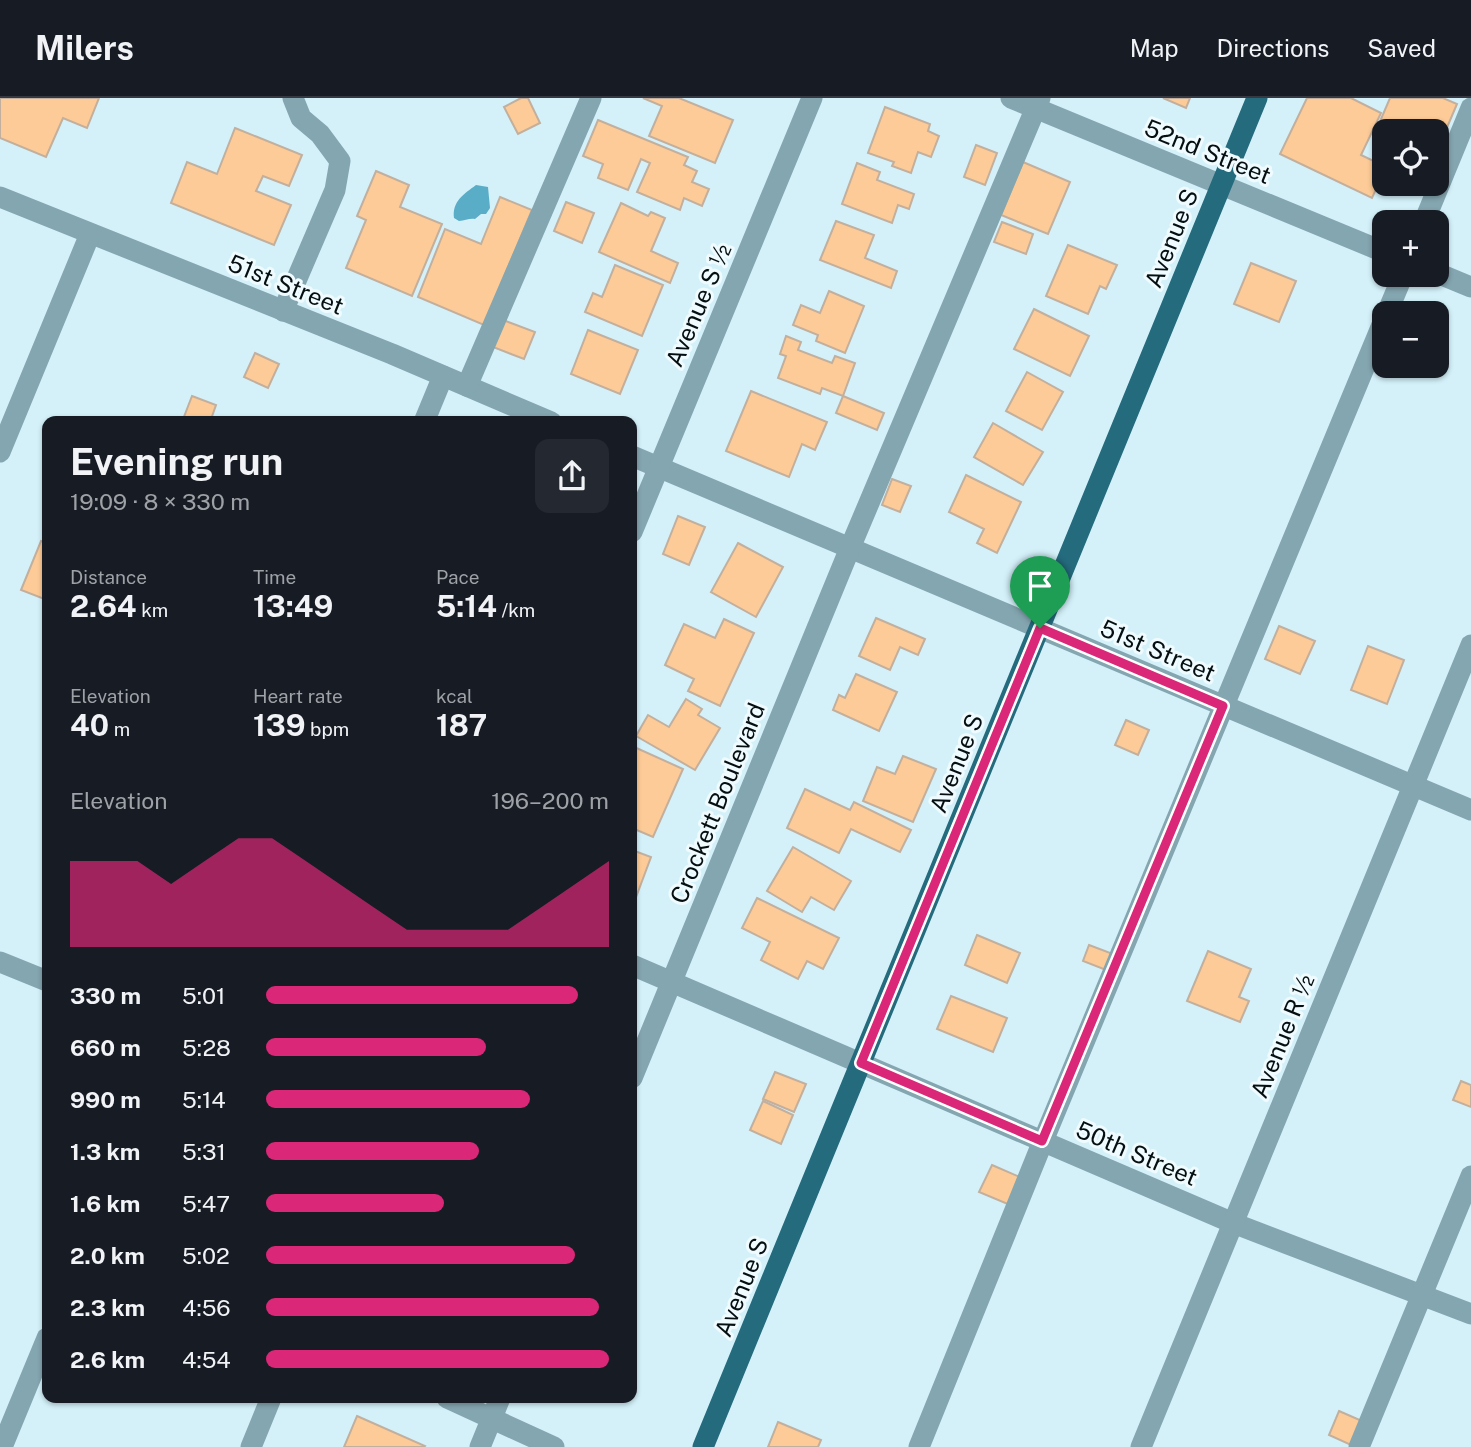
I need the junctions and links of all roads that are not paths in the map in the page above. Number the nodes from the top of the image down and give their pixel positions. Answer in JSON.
{"nodes":[{"id":1,"x":293,"y":98,"type":"edge"},
{"id":2,"x":591,"y":98,"type":"edge"},
{"id":3,"x":812,"y":98,"type":"edge"},
{"id":4,"x":1012,"y":98,"type":"edge"},
{"id":5,"x":1257,"y":98,"type":"edge"},
{"id":6,"x":1038,"y":103,"type":"edge"},
{"id":7,"x":1471,"y":108,"type":"edge"},
{"id":8,"x":1222,"y":185,"type":"junction"},
{"id":9,"x":0,"y":197,"type":"edge"},
{"id":10,"x":1429,"y":210,"type":"edge"},
{"id":11,"x":90,"y":234,"type":"junction"},
{"id":12,"x":1372,"y":247,"type":"edge"},
{"id":13,"x":1449,"y":278,"type":"edge"},
{"id":14,"x":1471,"y":287,"type":"edge"},
{"id":15,"x":283,"y":311,"type":"junction"},
{"id":16,"x":1372,"y":349,"type":"edge"},
{"id":17,"x":443,"y":376,"type":"junction"},
{"id":18,"x":467,"y":386,"type":"junction"},
{"id":19,"x":426,"y":416,"type":"edge"},
{"id":20,"x":537,"y":416,"type":"edge"},
{"id":21,"x":0,"y":452,"type":"edge"},
{"id":22,"x":637,"y":458,"type":"edge"},
{"id":23,"x":659,"y":467,"type":"junction"},
{"id":24,"x":637,"y":520,"type":"edge"},
{"id":25,"x":850,"y":548,"type":"junction"},
{"id":26,"x":1040,"y":628,"type":"junction"},
{"id":27,"x":1471,"y":645,"type":"edge"},
{"id":28,"x":1223,"y":706,"type":"junction"},
{"id":29,"x":1413,"y":786,"type":"junction"},
{"id":30,"x":1471,"y":810,"type":"edge"},
{"id":31,"x":0,"y":962,"type":"edge"},
{"id":32,"x":637,"y":967,"type":"edge"},
{"id":33,"x":42,"y":979,"type":"edge"},
{"id":34,"x":671,"y":981,"type":"junction"},
{"id":35,"x":861,"y":1063,"type":"junction"},
{"id":36,"x":637,"y":1066,"type":"edge"},
{"id":37,"x":1042,"y":1141,"type":"junction"},
{"id":38,"x":1471,"y":1176,"type":"edge"},
{"id":39,"x":1233,"y":1223,"type":"junction"},
{"id":40,"x":1422,"y":1295,"type":"junction"},
{"id":41,"x":1471,"y":1314,"type":"edge"},
{"id":42,"x":42,"y":1350,"type":"edge"},
{"id":43,"x":269,"y":1403,"type":"edge"},
{"id":44,"x":458,"y":1403,"type":"edge"},
{"id":45,"x":498,"y":1403,"type":"edge"},
{"id":46,"x":491,"y":1418,"type":"junction"},
{"id":47,"x":2,"y":1447,"type":"edge"},
{"id":48,"x":251,"y":1447,"type":"edge"},
{"id":49,"x":480,"y":1447,"type":"edge"},
{"id":50,"x":554,"y":1447,"type":"edge"},
{"id":51,"x":704,"y":1447,"type":"edge"},
{"id":52,"x":919,"y":1447,"type":"edge"},
{"id":53,"x":1140,"y":1447,"type":"edge"},
{"id":54,"x":1359,"y":1447,"type":"edge"}],
"edges":[{"from":1,"to":15,"type":"street"},
{"from":2,"to":18,"type":"street"},
{"from":3,"to":23,"type":"street","name":"Avenue S ½"},
{"from":4,"to":6,"type":"street","name":"52nd Street"},
{"from":5,"to":8,"type":"main road","name":"Avenue S"},
{"from":6,"to":8,"type":"street","name":"52nd Street"},
{"from":6,"to":25,"type":"street","name":"Crockett Boulevard"},
{"from":7,"to":10,"type":"street"},
{"from":8,"to":12,"type":"street","name":"52nd Street"},
{"from":8,"to":26,"type":"main road","name":"Avenue S"},
{"from":9,"to":11,"type":"street","name":"51st Street"},
{"from":11,"to":15,"type":"street","name":"51st Street"},
{"from":11,"to":21,"type":"street"},
{"from":13,"to":14,"type":"street"},
{"from":15,"to":17,"type":"street","name":"51st Street"},
{"from":16,"to":28,"type":"street"},
{"from":17,"to":18,"type":"street","name":"51st Street"},
{"from":17,"to":19,"type":"street"},
{"from":18,"to":20,"type":"street","name":"51st Street"},
{"from":22,"to":23,"type":"street","name":"51st Street"},
{"from":23,"to":24,"type":"street","name":"Avenue S ½"},
{"from":23,"to":25,"type":"street","name":"51st Street"},
{"from":25,"to":26,"type":"street","name":"51st Street"},
{"from":25,"to":34,"type":"street","name":"Crockett Boulevard"},
{"from":26,"to":28,"type":"street","name":"51st Street"},
{"from":26,"to":35,"type":"main road","name":"Avenue S"},
{"from":27,"to":29,"type":"street","name":"Avenue R ½"},
{"from":28,"to":29,"type":"street","name":"51st Street"},
{"from":28,"to":37,"type":"street"},
{"from":29,"to":30,"type":"street","name":"51st Street"},
{"from":29,"to":39,"type":"street","name":"Avenue R ½"},
{"from":31,"to":33,"type":"street"},
{"from":32,"to":34,"type":"street","name":"50th Street"},
{"from":34,"to":35,"type":"street","name":"50th Street"},
{"from":34,"to":36,"type":"street","name":"Crockett Boulevard"},
{"from":35,"to":37,"type":"street","name":"50th Street"},
{"from":35,"to":51,"type":"main road","name":"Avenue S"},
{"from":37,"to":39,"type":"street","name":"50th Street"},
{"from":37,"to":52,"type":"street"},
{"from":38,"to":40,"type":"street"},
{"from":39,"to":40,"type":"street","name":"50th Street"},
{"from":39,"to":53,"type":"street","name":"Avenue R ½"},
{"from":40,"to":41,"type":"street","name":"50th Street"},
{"from":40,"to":54,"type":"street"},
{"from":42,"to":47,"type":"street"},
{"from":43,"to":48,"type":"street"},
{"from":44,"to":46,"type":"street"},
{"from":45,"to":46,"type":"street"},
{"from":46,"to":49,"type":"street"},
{"from":46,"to":50,"type":"street"}]}
